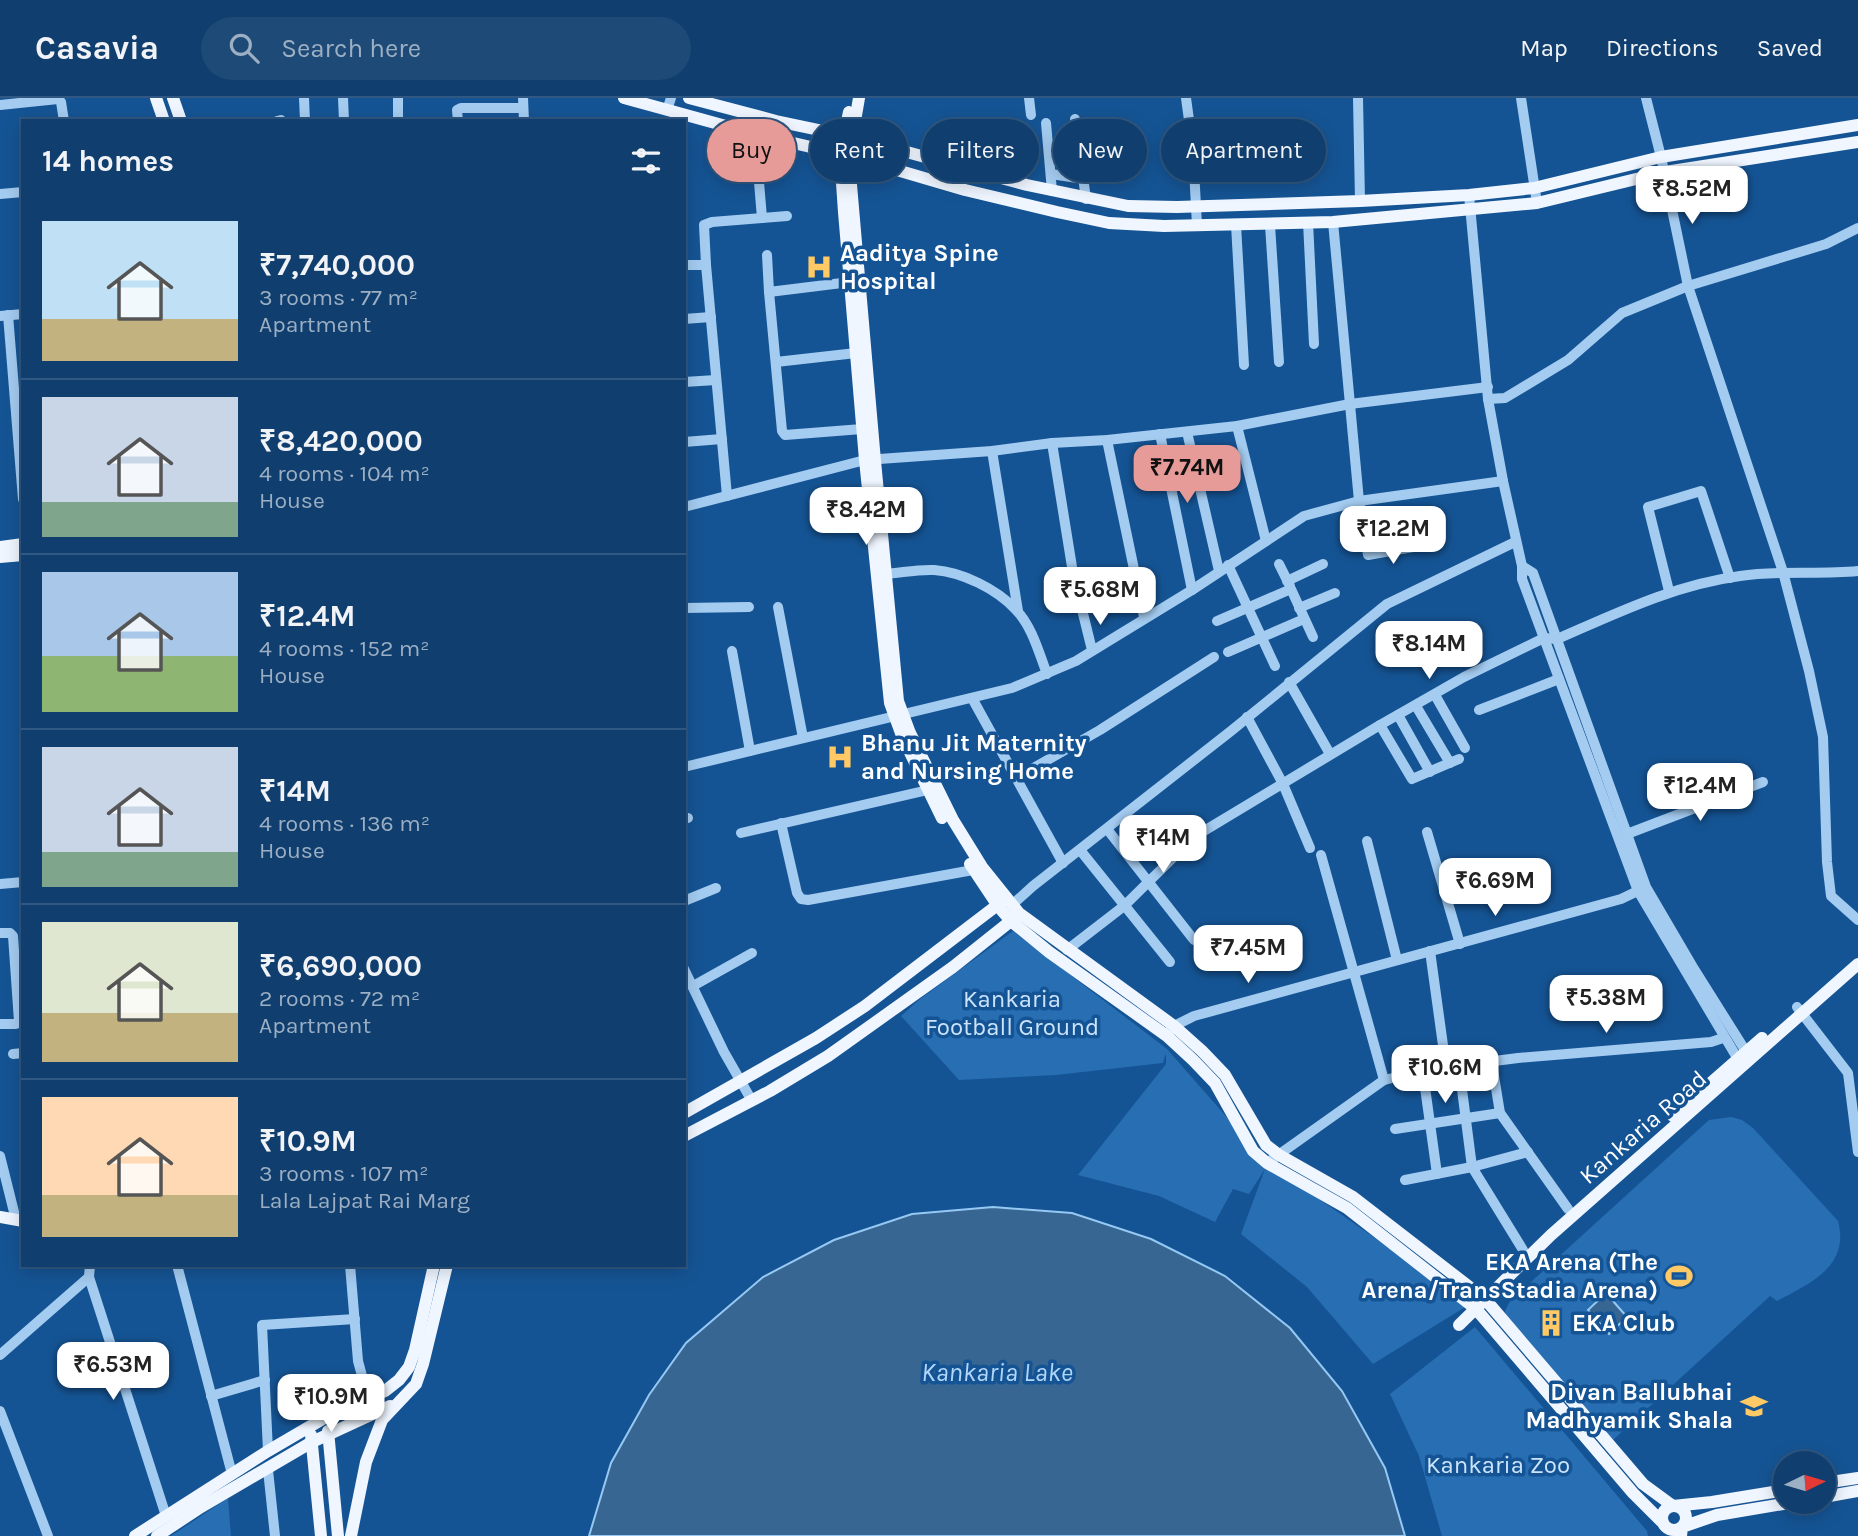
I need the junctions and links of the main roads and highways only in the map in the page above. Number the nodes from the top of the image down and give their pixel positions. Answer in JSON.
{"nodes":[{"id":1,"x":156,"y":98,"type":"edge"},
{"id":2,"x":173,"y":98,"type":"edge"},
{"id":3,"x":624,"y":98,"type":"edge"},
{"id":4,"x":689,"y":98,"type":"edge"},
{"id":5,"x":852,"y":98,"type":"edge"},
{"id":6,"x":859,"y":98,"type":"edge"},
{"id":7,"x":669,"y":104,"type":"edge"},
{"id":8,"x":163,"y":119,"type":"edge"},
{"id":9,"x":180,"y":119,"type":"edge"},
{"id":10,"x":850,"y":119,"type":"edge"},
{"id":11,"x":853,"y":119,"type":"edge"},
{"id":12,"x":1858,"y":125,"type":"edge"},
{"id":13,"x":810,"y":128,"type":"edge"},
{"id":14,"x":1858,"y":142,"type":"edge"},
{"id":15,"x":810,"y":147,"type":"edge"},
{"id":16,"x":908,"y":152,"type":"edge"},
{"id":17,"x":908,"y":173,"type":"edge"},
{"id":18,"x":846,"y":182,"type":"edge"},
{"id":19,"x":847,"y":182,"type":"edge"},
{"id":20,"x":1470,"y":202,"type":"junction"},
{"id":21,"x":870,"y":461,"type":"junction"},
{"id":22,"x":21,"y":544,"type":"edge"},
{"id":23,"x":0,"y":547,"type":"edge"},
{"id":24,"x":21,"y":555,"type":"edge"},
{"id":25,"x":0,"y":557,"type":"edge"},
{"id":26,"x":899,"y":715,"type":"junction"},
{"id":27,"x":1009,"y":909,"type":"junction"},
{"id":28,"x":1858,"y":953,"type":"edge"},
{"id":29,"x":1858,"y":964,"type":"edge"},
{"id":30,"x":1800,"y":1010,"type":"junction"},
{"id":31,"x":1170,"y":1031,"type":"junction"},
{"id":32,"x":1744,"y":1059,"type":"junction"},
{"id":33,"x":686,"y":1112,"type":"edge"},
{"id":34,"x":686,"y":1135,"type":"edge"},
{"id":35,"x":0,"y":1217,"type":"edge"},
{"id":36,"x":19,"y":1221,"type":"edge"},
{"id":37,"x":434,"y":1267,"type":"edge"},
{"id":38,"x":447,"y":1267,"type":"edge"},
{"id":39,"x":1477,"y":1302,"type":"junction"},
{"id":40,"x":1459,"y":1325,"type":"dead end"},
{"id":41,"x":397,"y":1403,"type":"junction"},
{"id":42,"x":326,"y":1417,"type":"junction"},
{"id":43,"x":310,"y":1427,"type":"junction"},
{"id":44,"x":328,"y":1437,"type":"junction"},
{"id":45,"x":313,"y":1442,"type":"junction"},
{"id":46,"x":1858,"y":1478,"type":"edge"},
{"id":47,"x":1836,"y":1481,"type":"edge"},
{"id":48,"x":1858,"y":1490,"type":"edge"},
{"id":49,"x":1773,"y":1492,"type":"edge"},
{"id":50,"x":1836,"y":1495,"type":"edge"},
{"id":51,"x":1674,"y":1506,"type":"junction"},
{"id":52,"x":1773,"y":1506,"type":"edge"},
{"id":53,"x":1664,"y":1528,"type":"edge"},
{"id":54,"x":1681,"y":1532,"type":"edge"},
{"id":55,"x":135,"y":1536,"type":"edge"},
{"id":56,"x":157,"y":1536,"type":"edge"},
{"id":57,"x":321,"y":1536,"type":"edge"},
{"id":58,"x":338,"y":1536,"type":"edge"},
{"id":59,"x":351,"y":1536,"type":"edge"}],
"edges":[{"from":1,"to":8,"type":"main road"},
{"from":2,"to":9,"type":"main road"},
{"from":3,"to":7,"type":"main road"},
{"from":4,"to":13,"type":"main road"},
{"from":5,"to":10,"type":"main road"},
{"from":6,"to":11,"type":"main road"},
{"from":7,"to":15,"type":"main road"},
{"from":12,"to":20,"type":"main road"},
{"from":14,"to":20,"type":"main road"},
{"from":16,"to":20,"type":"main road"},
{"from":17,"to":20,"type":"main road"},
{"from":18,"to":21,"type":"main road"},
{"from":19,"to":21,"type":"main road"},
{"from":21,"to":26,"type":"main road"},
{"from":21,"to":26,"type":"main road"},
{"from":22,"to":23,"type":"main road"},
{"from":24,"to":25,"type":"main road"},
{"from":26,"to":27,"type":"main road"},
{"from":26,"to":27,"type":"main road"},
{"from":27,"to":31,"type":"main road"},
{"from":27,"to":31,"type":"main road"},
{"from":27,"to":33,"type":"main road"},
{"from":27,"to":34,"type":"main road"},
{"from":28,"to":30,"type":"main road"},
{"from":29,"to":30,"type":"main road"},
{"from":30,"to":32,"type":"main road"},
{"from":31,"to":39,"type":"main road"},
{"from":31,"to":39,"type":"main road"},
{"from":32,"to":39,"type":"main road","name":"Kankaria Road"},
{"from":32,"to":39,"type":"main road"},
{"from":35,"to":36,"type":"main road"},
{"from":37,"to":42,"type":"main road"},
{"from":38,"to":41,"type":"main road"},
{"from":39,"to":40,"type":"main road","name":"Kankaria Road"},
{"from":39,"to":51,"type":"main road"},
{"from":39,"to":53,"type":"main road"},
{"from":41,"to":44,"type":"main road"},
{"from":41,"to":59,"type":"main road"},
{"from":42,"to":43,"type":"main road"},
{"from":42,"to":44,"type":"main road"},
{"from":43,"to":45,"type":"main road"},
{"from":43,"to":55,"type":"main road"},
{"from":44,"to":45,"type":"main road"},
{"from":44,"to":58,"type":"main road"},
{"from":45,"to":56,"type":"main road"},
{"from":45,"to":57,"type":"main road"},
{"from":46,"to":47,"type":"main road"},
{"from":48,"to":50,"type":"main road"},
{"from":49,"to":51,"type":"main road"},
{"from":51,"to":53,"type":"main road"},
{"from":51,"to":54,"type":"main road"},
{"from":52,"to":54,"type":"main road"},
{"from":53,"to":54,"type":"main road"}]}
